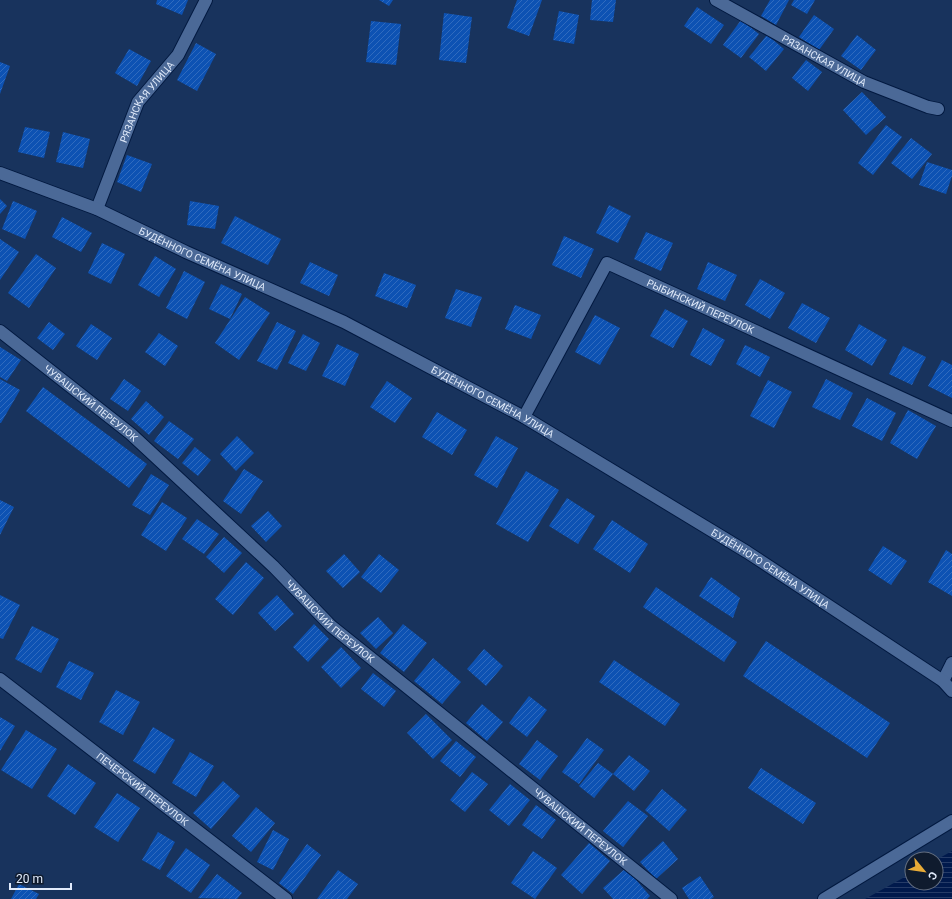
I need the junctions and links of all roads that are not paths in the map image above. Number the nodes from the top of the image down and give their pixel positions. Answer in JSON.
{"nodes":[{"id":1,"x":206,"y":0,"type":"edge"},
{"id":2,"x":716,"y":0,"type":"edge"},
{"id":3,"x":938,"y":109,"type":"dead end"},
{"id":4,"x":0,"y":173,"type":"edge"},
{"id":5,"x":97,"y":209,"type":"junction"},
{"id":6,"x":0,"y":331,"type":"edge"},
{"id":7,"x":524,"y":417,"type":"junction"},
{"id":8,"x":952,"y":421,"type":"edge"},
{"id":9,"x":952,"y":663,"type":"edge"},
{"id":10,"x":0,"y":678,"type":"edge"},
{"id":11,"x":943,"y":681,"type":"junction"},
{"id":12,"x":952,"y":692,"type":"edge"},
{"id":13,"x":952,"y":821,"type":"edge"},
{"id":14,"x":286,"y":899,"type":"edge"},
{"id":15,"x":671,"y":899,"type":"edge"},
{"id":16,"x":824,"y":899,"type":"edge"}],
"edges":[{"from":1,"to":5,"type":"street","name":"РЯЗАНСКАЯ УЛИЦА"},
{"from":2,"to":3,"type":"street","name":"РЯЗАНСКАЯ УЛИЦА"},
{"from":4,"to":5,"type":"street","name":"БУДЁННОГО СЕМЁНА УЛИЦА"},
{"from":5,"to":7,"type":"street","name":"БУДЁННОГО СЕМЁНА УЛИЦА"},
{"from":6,"to":15,"type":"street","name":"ЧУВАШСКИЙ ПЕРЕУЛОК"},
{"from":7,"to":8,"type":"street","name":"РЫБИНСКИЙ ПЕРЕУЛОК"},
{"from":7,"to":11,"type":"street","name":"БУДЁННОГО СЕМЁНА УЛИЦА"},
{"from":9,"to":11,"type":"street"},
{"from":10,"to":14,"type":"street","name":"ПЕЧЕРСКИЙ ПЕРЕУЛОК"},
{"from":11,"to":12,"type":"street","name":"БУДЁННОГО СЕМЁНА УЛИЦА"},
{"from":13,"to":16,"type":"street"}]}
